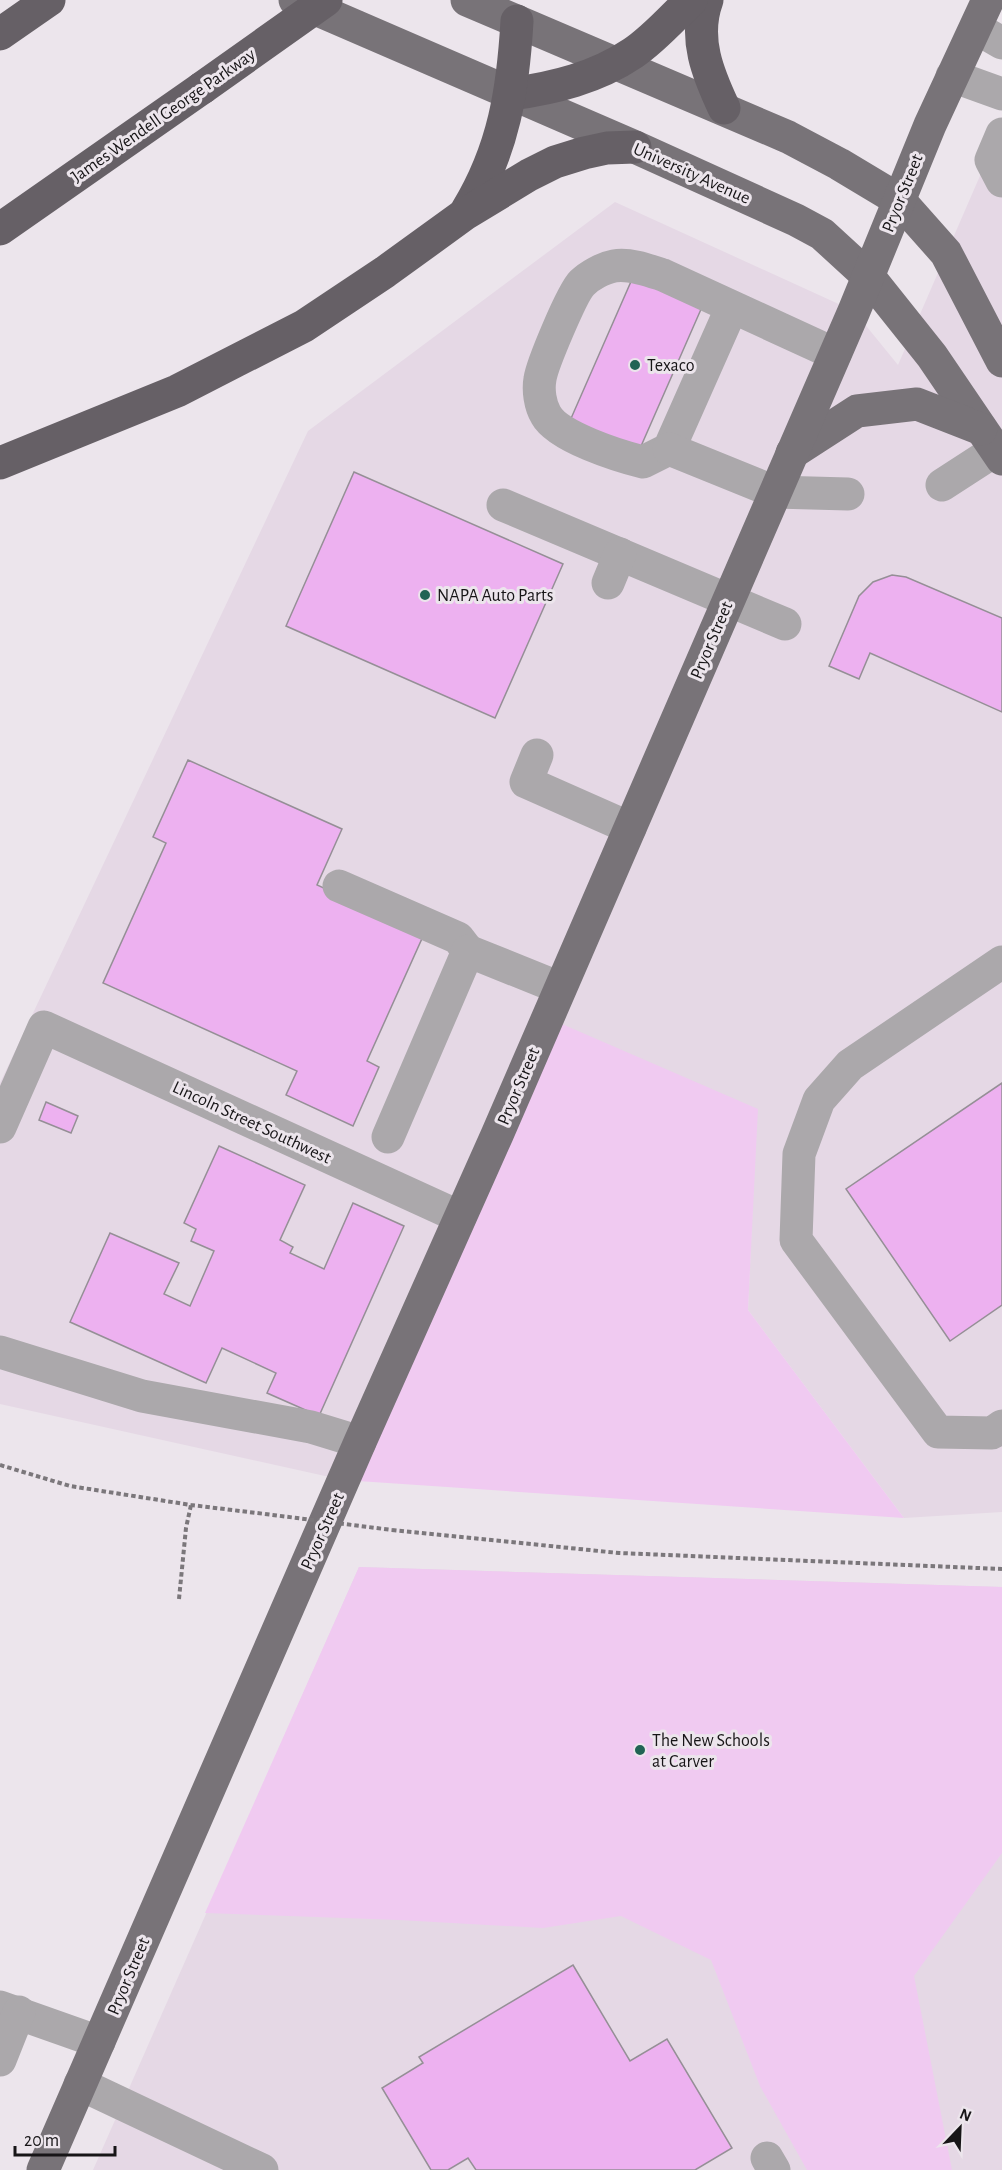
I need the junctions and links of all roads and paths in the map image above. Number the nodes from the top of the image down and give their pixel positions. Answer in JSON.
{"nodes":[{"id":1,"x":49,"y":0,"type":"edge"},
{"id":2,"x":295,"y":0,"type":"edge"},
{"id":3,"x":326,"y":0,"type":"edge"},
{"id":4,"x":467,"y":0,"type":"edge"},
{"id":5,"x":691,"y":0,"type":"edge"},
{"id":6,"x":707,"y":0,"type":"edge"},
{"id":7,"x":517,"y":21,"type":"junction"},
{"id":8,"x":989,"y":24,"type":"edge"},
{"id":9,"x":0,"y":34,"type":"edge"},
{"id":10,"x":616,"y":63,"type":"junction"},
{"id":11,"x":952,"y":76,"type":"junction"},
{"id":12,"x":511,"y":94,"type":"junction"},
{"id":13,"x":1002,"y":94,"type":"edge"},
{"id":14,"x":724,"y":108,"type":"junction"},
{"id":15,"x":1002,"y":134,"type":"edge"},
{"id":16,"x":635,"y":147,"type":"junction"},
{"id":17,"x":1002,"y":181,"type":"edge"},
{"id":18,"x":899,"y":200,"type":"junction"},
{"id":19,"x":465,"y":214,"type":"junction"},
{"id":20,"x":0,"y":230,"type":"edge"},
{"id":21,"x":868,"y":277,"type":"junction"},
{"id":22,"x":732,"y":307,"type":"junction"},
{"id":23,"x":836,"y":354,"type":"junction"},
{"id":24,"x":1002,"y":361,"type":"edge"},
{"id":25,"x":993,"y":446,"type":"edge"},
{"id":26,"x":669,"y":449,"type":"junction"},
{"id":27,"x":792,"y":453,"type":"junction"},
{"id":28,"x":0,"y":463,"type":"edge"},
{"id":29,"x":942,"y":485,"type":"dead end"},
{"id":30,"x":775,"y":492,"type":"junction"},
{"id":31,"x":848,"y":494,"type":"dead end"},
{"id":32,"x":503,"y":505,"type":"dead end"},
{"id":33,"x":729,"y":599,"type":"junction"},
{"id":34,"x":785,"y":624,"type":"dead end"},
{"id":35,"x":537,"y":754,"type":"dead end"},
{"id":36,"x":630,"y":828,"type":"junction"},
{"id":37,"x":339,"y":886,"type":"dead end"},
{"id":38,"x":468,"y":951,"type":"junction"},
{"id":39,"x":1002,"y":962,"type":"edge"},
{"id":40,"x":561,"y":988,"type":"junction"},
{"id":41,"x":0,"y":1127,"type":"edge"},
{"id":42,"x":388,"y":1137,"type":"dead end"},
{"id":43,"x":460,"y":1216,"type":"junction"},
{"id":44,"x":0,"y":1352,"type":"edge"},
{"id":45,"x":1002,"y":1426,"type":"edge"},
{"id":46,"x":360,"y":1442,"type":"junction"},
{"id":47,"x":0,"y":1466,"type":"edge"},
{"id":48,"x":191,"y":1505,"type":"junction"},
{"id":49,"x":1002,"y":1569,"type":"edge"},
{"id":50,"x":178,"y":1599,"type":"dead end"},
{"id":51,"x":10,"y":2010,"type":"edge"},
{"id":52,"x":99,"y":2042,"type":"junction"},
{"id":53,"x":0,"y":2060,"type":"edge"},
{"id":54,"x":81,"y":2085,"type":"junction"},
{"id":55,"x":43,"y":2170,"type":"edge"},
{"id":56,"x":262,"y":2170,"type":"edge"}],
"edges":[{"from":1,"to":9,"type":"highway"},
{"from":2,"to":12,"type":"main road","name":"University Avenue"},
{"from":3,"to":20,"type":"highway","name":"James Wendell George Parkway","bridge":true},
{"from":4,"to":7,"type":"main road"},
{"from":5,"to":10,"type":"highway"},
{"from":6,"to":14,"type":"highway"},
{"from":7,"to":10,"type":"main road"},
{"from":7,"to":12,"type":"highway"},
{"from":8,"to":11,"type":"main road","name":"Pryor Street"},
{"from":10,"to":12,"type":"highway"},
{"from":10,"to":14,"type":"main road"},
{"from":11,"to":13,"type":"street"},
{"from":11,"to":18,"type":"main road","name":"Pryor Street"},
{"from":12,"to":16,"type":"main road","name":"University Avenue"},
{"from":12,"to":19,"type":"highway"},
{"from":14,"to":18,"type":"main road"},
{"from":15,"to":17,"type":"street"},
{"from":16,"to":19,"type":"highway"},
{"from":16,"to":21,"type":"main road","name":"University Avenue"},
{"from":18,"to":21,"type":"main road","name":"Pryor Street"},
{"from":18,"to":24,"type":"main road"},
{"from":19,"to":28,"type":"highway"},
{"from":21,"to":23,"type":"main road","name":"Pryor Street"},
{"from":21,"to":25,"type":"main road","name":"University Avenue"},
{"from":22,"to":23,"type":"street"},
{"from":22,"to":26,"type":"street"},
{"from":22,"to":26,"type":"street"},
{"from":23,"to":27,"type":"main road","name":"Pryor Street"},
{"from":25,"to":27,"type":"main road"},
{"from":25,"to":29,"type":"street"},
{"from":26,"to":30,"type":"street"},
{"from":27,"to":30,"type":"main road","name":"Pryor Street"},
{"from":30,"to":31,"type":"street"},
{"from":30,"to":33,"type":"main road","name":"Pryor Street"},
{"from":32,"to":33,"type":"street"},
{"from":33,"to":34,"type":"street"},
{"from":33,"to":36,"type":"main road","name":"Pryor Street"},
{"from":35,"to":36,"type":"street"},
{"from":36,"to":40,"type":"main road","name":"Pryor Street"},
{"from":37,"to":38,"type":"street"},
{"from":38,"to":40,"type":"street"},
{"from":38,"to":42,"type":"street"},
{"from":39,"to":45,"type":"street"},
{"from":40,"to":43,"type":"main road","name":"Pryor Street"},
{"from":41,"to":43,"type":"street","name":"Lincoln Street Southwest"},
{"from":43,"to":46,"type":"main road","name":"Pryor Street"},
{"from":44,"to":46,"type":"street"},
{"from":46,"to":52,"type":"main road","name":"Pryor Street"},
{"from":47,"to":48,"type":"path"},
{"from":48,"to":49,"type":"path","bridge":true},
{"from":48,"to":50,"type":"path"},
{"from":51,"to":52,"type":"street"},
{"from":51,"to":53,"type":"street"},
{"from":52,"to":54,"type":"main road","name":"Pryor Street"},
{"from":54,"to":55,"type":"main road","name":"Pryor Street"},
{"from":54,"to":56,"type":"street"}]}
